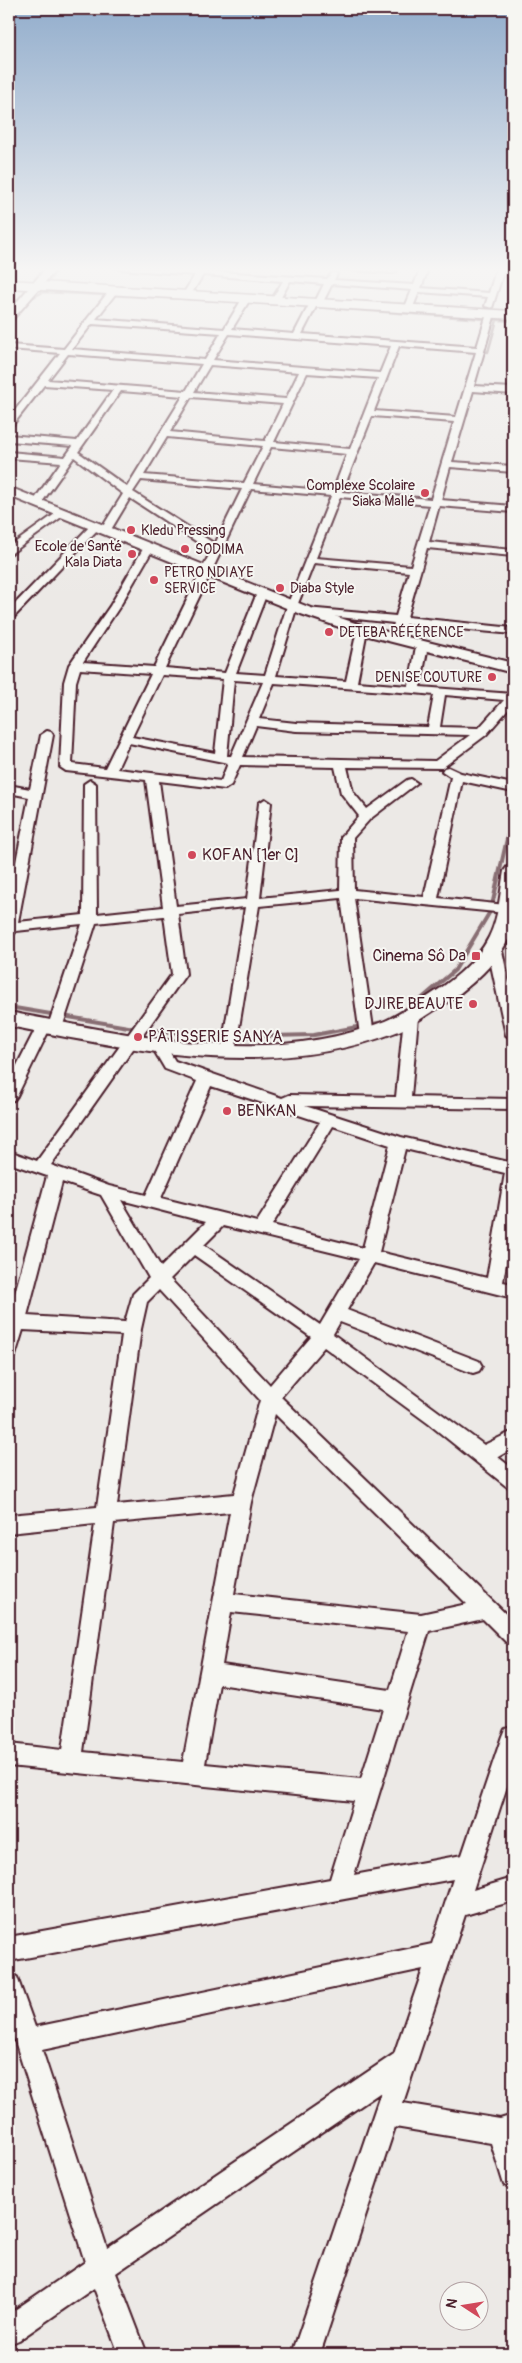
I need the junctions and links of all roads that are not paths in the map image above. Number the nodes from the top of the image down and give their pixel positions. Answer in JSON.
{"nodes":[{"id":1,"x":46,"y":377,"type":"edge"},
{"id":2,"x":198,"y":377,"type":"edge"},
{"id":3,"x":300,"y":377,"type":"edge"},
{"id":4,"x":382,"y":377,"type":"edge"},
{"id":5,"x":472,"y":377,"type":"edge"},
{"id":6,"x":42,"y":382,"type":"junction"},
{"id":7,"x":118,"y":388,"type":"junction"},
{"id":8,"x":469,"y":388,"type":"junction"},
{"id":9,"x":513,"y":391,"type":"edge"},
{"id":10,"x":189,"y":393,"type":"junction"},
{"id":11,"x":288,"y":402,"type":"junction"},
{"id":12,"x":368,"y":413,"type":"junction"},
{"id":13,"x":460,"y":420,"type":"junction"},
{"id":14,"x":10,"y":422,"type":"edge"},
{"id":15,"x":164,"y":434,"type":"junction"},
{"id":16,"x":9,"y":438,"type":"edge"},
{"id":17,"x":268,"y":444,"type":"junction"},
{"id":18,"x":73,"y":452,"type":"junction"},
{"id":19,"x":353,"y":452,"type":"junction"},
{"id":20,"x":9,"y":455,"type":"edge"},
{"id":21,"x":448,"y":464,"type":"junction"},
{"id":22,"x":513,"y":469,"type":"edge"},
{"id":23,"x":138,"y":477,"type":"junction"},
{"id":24,"x":248,"y":486,"type":"junction"},
{"id":25,"x":9,"y":491,"type":"edge"},
{"id":26,"x":128,"y":492,"type":"junction"},
{"id":27,"x":336,"y":494,"type":"junction"},
{"id":28,"x":435,"y":502,"type":"junction"},
{"id":29,"x":37,"y":503,"type":"junction"},
{"id":30,"x":513,"y":509,"type":"edge"},
{"id":31,"x":62,"y":513,"type":"junction"},
{"id":32,"x":100,"y":529,"type":"junction"},
{"id":33,"x":9,"y":538,"type":"edge"},
{"id":34,"x":23,"y":541,"type":"junction"},
{"id":35,"x":423,"y":544,"type":"junction"},
{"id":36,"x":148,"y":549,"type":"junction"},
{"id":37,"x":217,"y":550,"type":"junction"},
{"id":38,"x":9,"y":552,"type":"edge"},
{"id":39,"x":513,"y":553,"type":"edge"},
{"id":40,"x":310,"y":560,"type":"junction"},
{"id":41,"x":416,"y":570,"type":"junction"},
{"id":42,"x":207,"y":571,"type":"junction"},
{"id":43,"x":262,"y":594,"type":"junction"},
{"id":44,"x":292,"y":606,"type":"junction"},
{"id":45,"x":306,"y":611,"type":"junction"},
{"id":46,"x":9,"y":616,"type":"edge"},
{"id":47,"x":401,"y":619,"type":"junction"},
{"id":48,"x":362,"y":630,"type":"junction"},
{"id":49,"x":513,"y":631,"type":"edge"},
{"id":50,"x":395,"y":638,"type":"junction"},
{"id":51,"x":422,"y":646,"type":"junction"},
{"id":52,"x":75,"y":665,"type":"junction"},
{"id":53,"x":513,"y":668,"type":"edge"},
{"id":54,"x":158,"y":671,"type":"junction"},
{"id":55,"x":229,"y":676,"type":"junction"},
{"id":56,"x":270,"y":679,"type":"junction"},
{"id":57,"x":351,"y":685,"type":"junction"},
{"id":58,"x":414,"y":690,"type":"junction"},
{"id":59,"x":440,"y":692,"type":"junction"},
{"id":60,"x":513,"y":697,"type":"edge"},
{"id":61,"x":252,"y":722,"type":"junction"},
{"id":62,"x":434,"y":731,"type":"junction"},
{"id":63,"x":482,"y":732,"type":"junction"},
{"id":64,"x":47,"y":735,"type":"dead end"},
{"id":65,"x":125,"y":739,"type":"junction"},
{"id":66,"x":221,"y":758,"type":"junction"},
{"id":67,"x":236,"y":761,"type":"junction"},
{"id":68,"x":340,"y":764,"type":"junction"},
{"id":69,"x":438,"y":765,"type":"junction"},
{"id":70,"x":109,"y":772,"type":"junction"},
{"id":71,"x":458,"y":776,"type":"junction"},
{"id":72,"x":152,"y":777,"type":"junction"},
{"id":73,"x":410,"y":783,"type":"dead end"},
{"id":74,"x":90,"y":784,"type":"dead end"},
{"id":75,"x":513,"y":788,"type":"edge"},
{"id":76,"x":9,"y":789,"type":"edge"},
{"id":77,"x":35,"y":794,"type":"junction"},
{"id":78,"x":265,"y":803,"type":"dead end"},
{"id":79,"x":366,"y":816,"type":"junction"},
{"id":80,"x":513,"y":871,"type":"edge"},
{"id":81,"x":347,"y":893,"type":"junction"},
{"id":82,"x":253,"y":902,"type":"junction"},
{"id":83,"x":430,"y":902,"type":"junction"},
{"id":84,"x":11,"y":909,"type":"edge"},
{"id":85,"x":506,"y":909,"type":"junction"},
{"id":86,"x":169,"y":912,"type":"junction"},
{"id":87,"x":90,"y":919,"type":"junction"},
{"id":88,"x":9,"y":929,"type":"edge"},
{"id":89,"x":502,"y":939,"type":"edge"},
{"id":90,"x":411,"y":1017,"type":"junction"},
{"id":91,"x":9,"y":1019,"type":"edge"},
{"id":92,"x":50,"y":1027,"type":"junction"},
{"id":93,"x":367,"y":1035,"type":"junction"},
{"id":94,"x":513,"y":1035,"type":"edge"},
{"id":95,"x":131,"y":1041,"type":"junction"},
{"id":96,"x":159,"y":1046,"type":"junction"},
{"id":97,"x":228,"y":1052,"type":"junction"},
{"id":98,"x":206,"y":1079,"type":"junction"},
{"id":99,"x":9,"y":1096,"type":"edge"},
{"id":100,"x":272,"y":1100,"type":"junction"},
{"id":101,"x":403,"y":1101,"type":"junction"},
{"id":102,"x":513,"y":1104,"type":"edge"},
{"id":103,"x":330,"y":1118,"type":"junction"},
{"id":104,"x":399,"y":1142,"type":"junction"},
{"id":105,"x":9,"y":1157,"type":"edge"},
{"id":106,"x":513,"y":1170,"type":"edge"},
{"id":107,"x":48,"y":1171,"type":"junction"},
{"id":108,"x":107,"y":1191,"type":"junction"},
{"id":109,"x":151,"y":1202,"type":"junction"},
{"id":110,"x":219,"y":1218,"type":"junction"},
{"id":111,"x":261,"y":1229,"type":"junction"},
{"id":112,"x":192,"y":1245,"type":"junction"},
{"id":113,"x":370,"y":1255,"type":"junction"},
{"id":114,"x":159,"y":1279,"type":"junction"},
{"id":115,"x":494,"y":1286,"type":"junction"},
{"id":116,"x":513,"y":1291,"type":"edge"},
{"id":117,"x":336,"y":1313,"type":"junction"},
{"id":118,"x":12,"y":1323,"type":"edge"},
{"id":119,"x":132,"y":1330,"type":"junction"},
{"id":120,"x":323,"y":1336,"type":"junction"},
{"id":121,"x":9,"y":1351,"type":"edge"},
{"id":122,"x":473,"y":1366,"type":"dead end"},
{"id":123,"x":270,"y":1398,"type":"junction"},
{"id":124,"x":513,"y":1439,"type":"edge"},
{"id":125,"x":484,"y":1456,"type":"junction"},
{"id":126,"x":513,"y":1480,"type":"edge"},
{"id":127,"x":241,"y":1502,"type":"junction"},
{"id":128,"x":106,"y":1515,"type":"junction"},
{"id":129,"x":9,"y":1524,"type":"edge"},
{"id":130,"x":223,"y":1602,"type":"junction"},
{"id":131,"x":487,"y":1610,"type":"junction"},
{"id":132,"x":420,"y":1623,"type":"junction"},
{"id":133,"x":513,"y":1635,"type":"edge"},
{"id":134,"x":210,"y":1673,"type":"junction"},
{"id":135,"x":396,"y":1701,"type":"junction"},
{"id":136,"x":513,"y":1736,"type":"edge"},
{"id":137,"x":9,"y":1755,"type":"edge"},
{"id":138,"x":71,"y":1761,"type":"junction"},
{"id":139,"x":192,"y":1773,"type":"junction"},
{"id":140,"x":368,"y":1790,"type":"junction"},
{"id":141,"x":470,"y":1865,"type":"junction"},
{"id":142,"x":338,"y":1889,"type":"junction"},
{"id":143,"x":513,"y":1890,"type":"edge"},
{"id":144,"x":456,"y":1906,"type":"junction"},
{"id":145,"x":9,"y":1949,"type":"edge"},
{"id":146,"x":440,"y":1954,"type":"junction"},
{"id":147,"x":9,"y":1985,"type":"edge"},
{"id":148,"x":27,"y":2041,"type":"junction"},
{"id":149,"x":404,"y":2062,"type":"junction"},
{"id":150,"x":386,"y":2113,"type":"junction"},
{"id":151,"x":506,"y":2130,"type":"edge"},
{"id":152,"x":513,"y":2176,"type":"edge"},
{"id":153,"x":100,"y":2267,"type":"junction"},
{"id":154,"x":9,"y":2330,"type":"edge"},
{"id":155,"x":133,"y":2354,"type":"edge"},
{"id":156,"x":306,"y":2354,"type":"edge"}],
"edges":[{"from":1,"to":6,"type":"street"},
{"from":2,"to":10,"type":"street"},
{"from":3,"to":11,"type":"street"},
{"from":4,"to":12,"type":"street"},
{"from":5,"to":8,"type":"street"},
{"from":6,"to":7,"type":"street"},
{"from":6,"to":14,"type":"street"},
{"from":7,"to":10,"type":"street"},
{"from":7,"to":18,"type":"street"},
{"from":8,"to":9,"type":"street"},
{"from":8,"to":13,"type":"street"},
{"from":10,"to":11,"type":"street"},
{"from":10,"to":15,"type":"street"},
{"from":11,"to":17,"type":"street"},
{"from":12,"to":13,"type":"street"},
{"from":12,"to":19,"type":"street"},
{"from":13,"to":21,"type":"street"},
{"from":15,"to":17,"type":"street"},
{"from":15,"to":23,"type":"street"},
{"from":16,"to":18,"type":"street"},
{"from":17,"to":19,"type":"street"},
{"from":17,"to":24,"type":"street"},
{"from":18,"to":20,"type":"street"},
{"from":18,"to":26,"type":"street"},
{"from":18,"to":29,"type":"street"},
{"from":19,"to":27,"type":"street"},
{"from":21,"to":22,"type":"street"},
{"from":21,"to":28,"type":"street"},
{"from":23,"to":24,"type":"street"},
{"from":23,"to":26,"type":"street"},
{"from":24,"to":27,"type":"street"},
{"from":24,"to":37,"type":"street"},
{"from":25,"to":29,"type":"main road"},
{"from":26,"to":32,"type":"street"},
{"from":26,"to":37,"type":"street"},
{"from":27,"to":28,"type":"street"},
{"from":27,"to":40,"type":"street"},
{"from":28,"to":30,"type":"street"},
{"from":28,"to":35,"type":"street"},
{"from":29,"to":31,"type":"main road"},
{"from":31,"to":32,"type":"main road"},
{"from":31,"to":34,"type":"street"},
{"from":32,"to":36,"type":"main road"},
{"from":32,"to":46,"type":"street"},
{"from":33,"to":34,"type":"street"},
{"from":34,"to":38,"type":"street"},
{"from":35,"to":39,"type":"street"},
{"from":35,"to":41,"type":"street"},
{"from":36,"to":42,"type":"main road"},
{"from":36,"to":52,"type":"street"},
{"from":37,"to":42,"type":"street"},
{"from":40,"to":41,"type":"street"},
{"from":40,"to":44,"type":"street"},
{"from":41,"to":47,"type":"street"},
{"from":42,"to":43,"type":"main road"},
{"from":42,"to":54,"type":"street"},
{"from":43,"to":44,"type":"main road"},
{"from":43,"to":55,"type":"street"},
{"from":44,"to":45,"type":"main road"},
{"from":44,"to":56,"type":"street"},
{"from":45,"to":47,"type":"street"},
{"from":45,"to":48,"type":"main road"},
{"from":47,"to":49,"type":"street"},
{"from":47,"to":50,"type":"street"},
{"from":48,"to":50,"type":"main road"},
{"from":48,"to":57,"type":"street"},
{"from":50,"to":51,"type":"main road"},
{"from":51,"to":53,"type":"main road"},
{"from":51,"to":58,"type":"street"},
{"from":52,"to":54,"type":"street"},
{"from":52,"to":70,"type":"street"},
{"from":54,"to":55,"type":"street"},
{"from":54,"to":65,"type":"street"},
{"from":55,"to":56,"type":"street"},
{"from":55,"to":66,"type":"street"},
{"from":56,"to":57,"type":"street"},
{"from":56,"to":61,"type":"street"},
{"from":57,"to":58,"type":"street"},
{"from":58,"to":59,"type":"street"},
{"from":59,"to":60,"type":"street"},
{"from":59,"to":62,"type":"street"},
{"from":60,"to":63,"type":"street"},
{"from":61,"to":62,"type":"street"},
{"from":61,"to":67,"type":"street"},
{"from":62,"to":63,"type":"street"},
{"from":63,"to":69,"type":"street"},
{"from":64,"to":77,"type":"street"},
{"from":65,"to":66,"type":"street"},
{"from":65,"to":70,"type":"street"},
{"from":66,"to":67,"type":"street"},
{"from":67,"to":68,"type":"street"},
{"from":67,"to":72,"type":"street"},
{"from":68,"to":69,"type":"street"},
{"from":68,"to":79,"type":"street"},
{"from":69,"to":71,"type":"street"},
{"from":70,"to":72,"type":"street"},
{"from":71,"to":75,"type":"street"},
{"from":71,"to":83,"type":"street"},
{"from":72,"to":86,"type":"street"},
{"from":73,"to":79,"type":"street"},
{"from":74,"to":87,"type":"street"},
{"from":76,"to":77,"type":"street"},
{"from":77,"to":84,"type":"street"},
{"from":78,"to":82,"type":"street"},
{"from":79,"to":81,"type":"street"},
{"from":80,"to":85,"type":"main road"},
{"from":81,"to":82,"type":"street"},
{"from":81,"to":83,"type":"street"},
{"from":81,"to":93,"type":"street"},
{"from":82,"to":86,"type":"street"},
{"from":82,"to":97,"type":"street"},
{"from":83,"to":85,"type":"street"},
{"from":84,"to":88,"type":"street"},
{"from":85,"to":89,"type":"main road"},
{"from":86,"to":87,"type":"street"},
{"from":86,"to":95,"type":"street"},
{"from":87,"to":88,"type":"street"},
{"from":87,"to":92,"type":"street"},
{"from":89,"to":90,"type":"main road"},
{"from":89,"to":94,"type":"street"},
{"from":90,"to":93,"type":"main road"},
{"from":90,"to":101,"type":"street"},
{"from":91,"to":92,"type":"main road"},
{"from":92,"to":95,"type":"main road"},
{"from":92,"to":99,"type":"street"},
{"from":93,"to":97,"type":"main road"},
{"from":95,"to":96,"type":"main road"},
{"from":95,"to":107,"type":"street"},
{"from":96,"to":97,"type":"main road"},
{"from":96,"to":98,"type":"street"},
{"from":98,"to":100,"type":"street"},
{"from":98,"to":109,"type":"street"},
{"from":100,"to":101,"type":"street"},
{"from":100,"to":103,"type":"street"},
{"from":101,"to":102,"type":"street"},
{"from":103,"to":104,"type":"street"},
{"from":103,"to":111,"type":"street"},
{"from":104,"to":106,"type":"street"},
{"from":104,"to":113,"type":"street"},
{"from":105,"to":107,"type":"street"},
{"from":106,"to":115,"type":"street"},
{"from":107,"to":108,"type":"street"},
{"from":107,"to":118,"type":"street"},
{"from":108,"to":109,"type":"street"},
{"from":108,"to":114,"type":"street"},
{"from":109,"to":110,"type":"street"},
{"from":110,"to":111,"type":"street"},
{"from":110,"to":112,"type":"street"},
{"from":111,"to":113,"type":"street"},
{"from":112,"to":114,"type":"street"},
{"from":112,"to":120,"type":"street"},
{"from":113,"to":115,"type":"street"},
{"from":113,"to":117,"type":"street"},
{"from":114,"to":119,"type":"street"},
{"from":114,"to":123,"type":"street"},
{"from":115,"to":116,"type":"street"},
{"from":117,"to":120,"type":"street"},
{"from":117,"to":122,"type":"street"},
{"from":118,"to":119,"type":"street"},
{"from":118,"to":121,"type":"street"},
{"from":119,"to":128,"type":"street"},
{"from":120,"to":123,"type":"street"},
{"from":120,"to":125,"type":"street"},
{"from":123,"to":127,"type":"street"},
{"from":123,"to":131,"type":"street"},
{"from":124,"to":125,"type":"street"},
{"from":125,"to":126,"type":"street"},
{"from":127,"to":128,"type":"street"},
{"from":127,"to":130,"type":"street"},
{"from":128,"to":129,"type":"street"},
{"from":128,"to":138,"type":"street"},
{"from":130,"to":132,"type":"street"},
{"from":130,"to":134,"type":"street"},
{"from":131,"to":132,"type":"street"},
{"from":131,"to":133,"type":"street"},
{"from":132,"to":135,"type":"street"},
{"from":134,"to":135,"type":"street"},
{"from":134,"to":139,"type":"street"},
{"from":135,"to":140,"type":"street"},
{"from":136,"to":141,"type":"street"},
{"from":137,"to":138,"type":"street"},
{"from":138,"to":139,"type":"street"},
{"from":139,"to":140,"type":"street"},
{"from":140,"to":142,"type":"street"},
{"from":141,"to":142,"type":"street"},
{"from":141,"to":144,"type":"street"},
{"from":142,"to":145,"type":"street"},
{"from":143,"to":144,"type":"street"},
{"from":144,"to":146,"type":"street"},
{"from":146,"to":148,"type":"street"},
{"from":146,"to":149,"type":"street"},
{"from":147,"to":148,"type":"street"},
{"from":148,"to":153,"type":"street"},
{"from":149,"to":150,"type":"street"},
{"from":149,"to":153,"type":"street"},
{"from":150,"to":151,"type":"street"},
{"from":150,"to":156,"type":"street"},
{"from":151,"to":152,"type":"street"},
{"from":153,"to":154,"type":"street"},
{"from":153,"to":155,"type":"street"}]}
